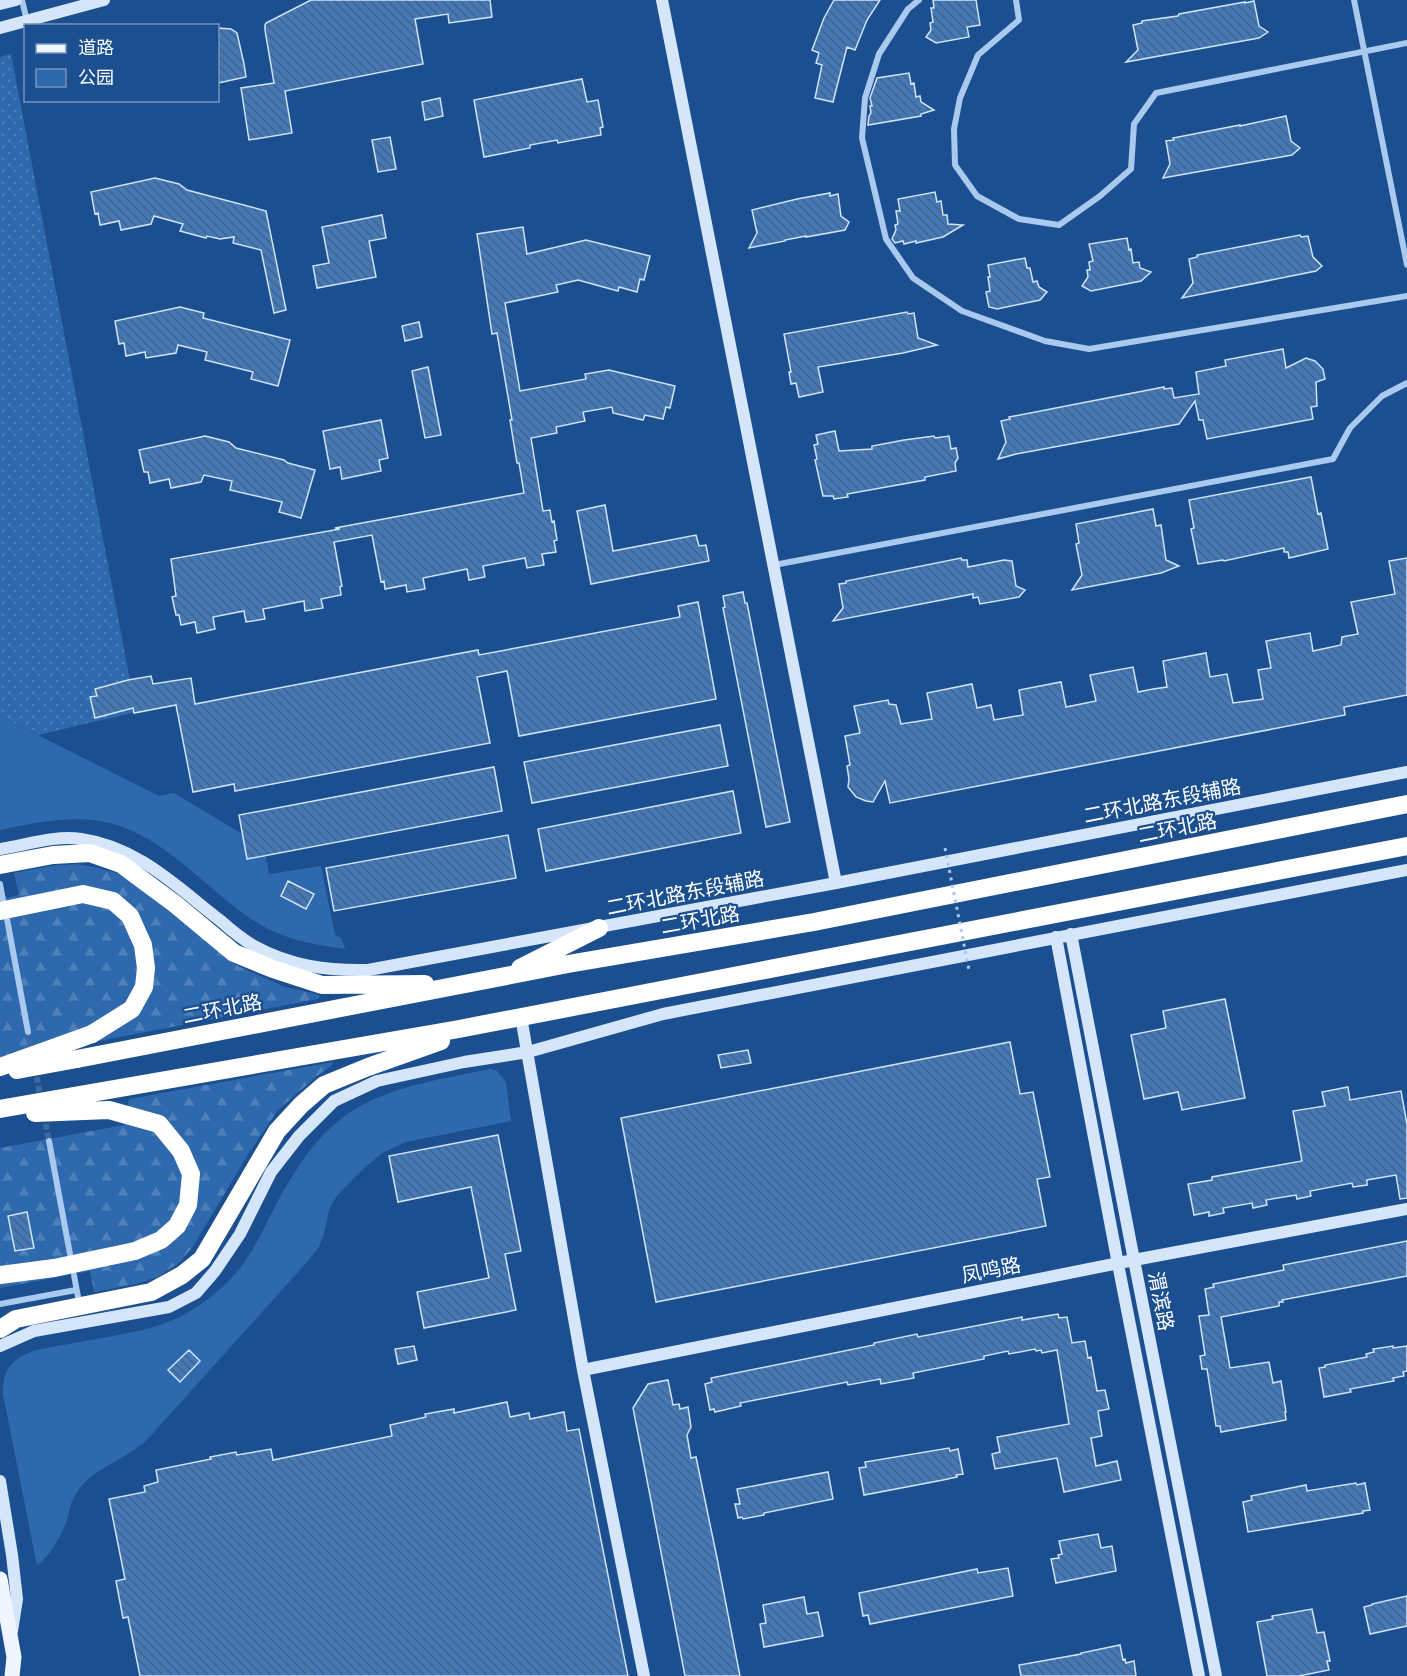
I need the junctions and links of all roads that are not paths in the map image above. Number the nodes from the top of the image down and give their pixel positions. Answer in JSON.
{"nodes":[{"id":1,"x":16,"y":0,"type":"edge"},
{"id":2,"x":22,"y":0,"type":"edge"},
{"id":3,"x":104,"y":0,"type":"edge"},
{"id":4,"x":662,"y":0,"type":"edge"},
{"id":5,"x":919,"y":0,"type":"edge"},
{"id":6,"x":1016,"y":0,"type":"edge"},
{"id":7,"x":1354,"y":0,"type":"edge"},
{"id":8,"x":0,"y":4,"type":"edge"},
{"id":9,"x":27,"y":21,"type":"junction"},
{"id":10,"x":0,"y":28,"type":"edge"},
{"id":11,"x":1407,"y":44,"type":"edge"},
{"id":12,"x":1365,"y":52,"type":"junction"},
{"id":13,"x":1407,"y":265,"type":"edge"},
{"id":14,"x":1407,"y":296,"type":"edge"},
{"id":15,"x":1407,"y":383,"type":"edge"},
{"id":16,"x":773,"y":565,"type":"junction"},
{"id":17,"x":1407,"y":772,"type":"edge"},
{"id":18,"x":1407,"y":804,"type":"edge"},
{"id":19,"x":1407,"y":846,"type":"edge"},
{"id":20,"x":0,"y":849,"type":"edge"},
{"id":21,"x":0,"y":865,"type":"edge"},
{"id":22,"x":1407,"y":870,"type":"edge"},
{"id":23,"x":836,"y":883,"type":"junction"},
{"id":24,"x":0,"y":884,"type":"edge"},
{"id":25,"x":2,"y":905,"type":"edge"},
{"id":26,"x":599,"y":928,"type":"junction"},
{"id":27,"x":1071,"y":934,"type":"junction"},
{"id":28,"x":1056,"y":937,"type":"junction"},
{"id":29,"x":499,"y":978,"type":"junction"},
{"id":30,"x":472,"y":984,"type":"junction"},
{"id":31,"x":521,"y":1017,"type":"junction"},
{"id":32,"x":502,"y":1021,"type":"junction"},
{"id":33,"x":28,"y":1032,"type":"tunnel mouth"},
{"id":34,"x":528,"y":1052,"type":"junction"},
{"id":35,"x":0,"y":1067,"type":"edge"},
{"id":36,"x":0,"y":1074,"type":"edge"},
{"id":37,"x":0,"y":1109,"type":"edge"},
{"id":38,"x":0,"y":1114,"type":"edge"},
{"id":39,"x":49,"y":1141,"type":"tunnel mouth"},
{"id":40,"x":1407,"y":1209,"type":"edge"},
{"id":41,"x":70,"y":1254,"type":"dead end"},
{"id":42,"x":1134,"y":1260,"type":"junction"},
{"id":43,"x":1118,"y":1264,"type":"junction"},
{"id":44,"x":0,"y":1275,"type":"edge"},
{"id":45,"x":74,"y":1275,"type":"dead end"},
{"id":46,"x":0,"y":1304,"type":"edge"},
{"id":47,"x":0,"y":1329,"type":"edge"},
{"id":48,"x":0,"y":1346,"type":"edge"},
{"id":49,"x":583,"y":1370,"type":"junction"},
{"id":50,"x":0,"y":1481,"type":"edge"},
{"id":51,"x":0,"y":1579,"type":"edge"},
{"id":52,"x":11,"y":1635,"type":"junction"},
{"id":53,"x":12,"y":1676,"type":"edge"},
{"id":54,"x":644,"y":1676,"type":"edge"},
{"id":55,"x":1199,"y":1676,"type":"edge"},
{"id":56,"x":1216,"y":1676,"type":"edge"}],
"edges":[{"from":1,"to":8,"type":"street"},
{"from":2,"to":9,"type":"street"},
{"from":3,"to":9,"type":"street"},
{"from":4,"to":16,"type":"street"},
{"from":5,"to":14,"type":"street"},
{"from":6,"to":12,"type":"street"},
{"from":7,"to":12,"type":"street"},
{"from":9,"to":10,"type":"street"},
{"from":11,"to":12,"type":"street"},
{"from":12,"to":13,"type":"street"},
{"from":15,"to":16,"type":"street"},
{"from":16,"to":23,"type":"street"},
{"from":17,"to":23,"type":"street","name":"二环北路东段辅路"},
{"from":18,"to":29,"type":"highway","name":"二环北路"},
{"from":19,"to":31,"type":"highway"},
{"from":20,"to":26,"type":"street","name":"二环北路东段辅路"},
{"from":21,"to":30,"type":"highway"},
{"from":22,"to":27,"type":"street"},
{"from":23,"to":26,"type":"street","name":"二环北路东段辅路"},
{"from":24,"to":25,"type":"street"},
{"from":25,"to":33,"type":"street"},
{"from":25,"to":35,"type":"highway","bridge":true},
{"from":26,"to":29,"type":"highway"},
{"from":27,"to":28,"type":"street"},
{"from":27,"to":42,"type":"street","name":"渭滨路"},
{"from":28,"to":34,"type":"street"},
{"from":28,"to":43,"type":"street","name":"渭滨路"},
{"from":29,"to":30,"type":"highway","name":"二环北路"},
{"from":30,"to":36,"type":"highway","name":"二环北路","bridge":true},
{"from":31,"to":32,"type":"highway"},
{"from":31,"to":34,"type":"street"},
{"from":32,"to":37,"type":"highway"},
{"from":32,"to":47,"type":"highway"},
{"from":34,"to":48,"type":"street"},
{"from":34,"to":49,"type":"street"},
{"from":38,"to":44,"type":"highway"},
{"from":39,"to":41,"type":"street"},
{"from":40,"to":42,"type":"street","name":"凤鸣路"},
{"from":42,"to":43,"type":"street","name":"凤鸣路"},
{"from":42,"to":56,"type":"street","name":"渭滨路"},
{"from":43,"to":49,"type":"street","name":"凤鸣路"},
{"from":43,"to":55,"type":"street","name":"渭滨路"},
{"from":45,"to":46,"type":"street"},
{"from":49,"to":54,"type":"street"},
{"from":50,"to":52,"type":"street"},
{"from":51,"to":52,"type":"main road"},
{"from":52,"to":53,"type":"main road"}]}
